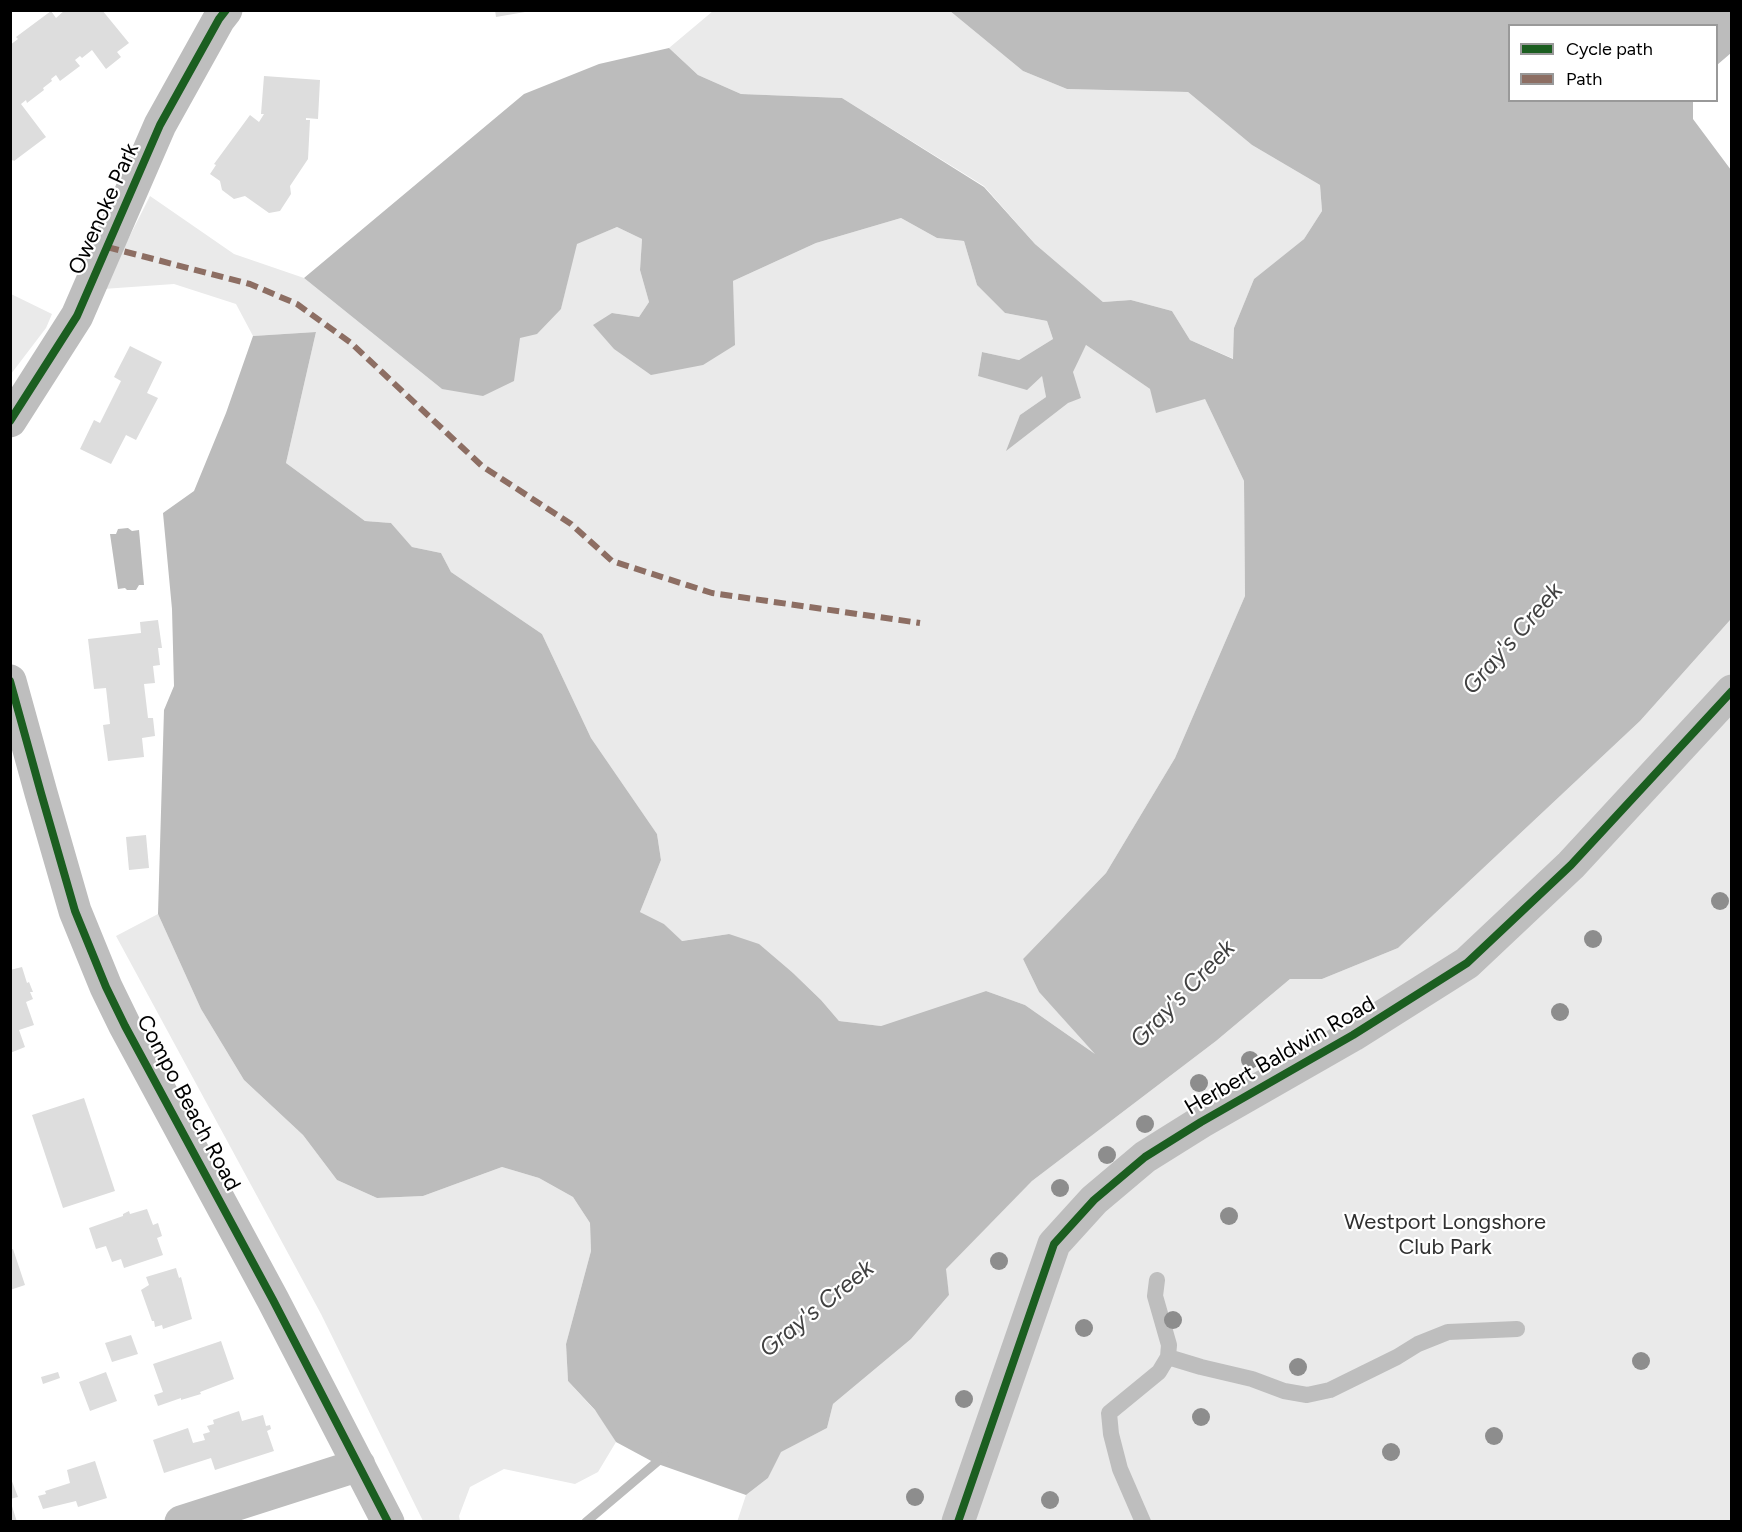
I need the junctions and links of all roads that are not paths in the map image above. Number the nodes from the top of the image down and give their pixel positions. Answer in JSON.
{"nodes":[{"id":1,"x":226,"y":10,"type":"edge"},
{"id":2,"x":10,"y":421,"type":"edge"},
{"id":3,"x":10,"y":681,"type":"edge"},
{"id":4,"x":1731,"y":691,"type":"edge"},
{"id":5,"x":1157,"y":1280,"type":"dead end"},
{"id":6,"x":1517,"y":1329,"type":"dead end"},
{"id":7,"x":1168,"y":1357,"type":"junction"},
{"id":8,"x":359,"y":1465,"type":"junction"},
{"id":9,"x":181,"y":1521,"type":"edge"},
{"id":10,"x":388,"y":1521,"type":"edge"},
{"id":11,"x":958,"y":1521,"type":"edge"},
{"id":12,"x":1143,"y":1521,"type":"edge"}],
"edges":[{"from":1,"to":2,"type":"street","name":"Owenoke Park"},
{"from":3,"to":8,"type":"street","name":"Compo Beach Road"},
{"from":4,"to":11,"type":"street","name":"Herbert Baldwin Road"},
{"from":5,"to":7,"type":"lane"},
{"from":6,"to":7,"type":"lane"},
{"from":7,"to":12,"type":"lane"},
{"from":8,"to":9,"type":"street"},
{"from":8,"to":10,"type":"street","name":"Compo Beach Road"}]}
